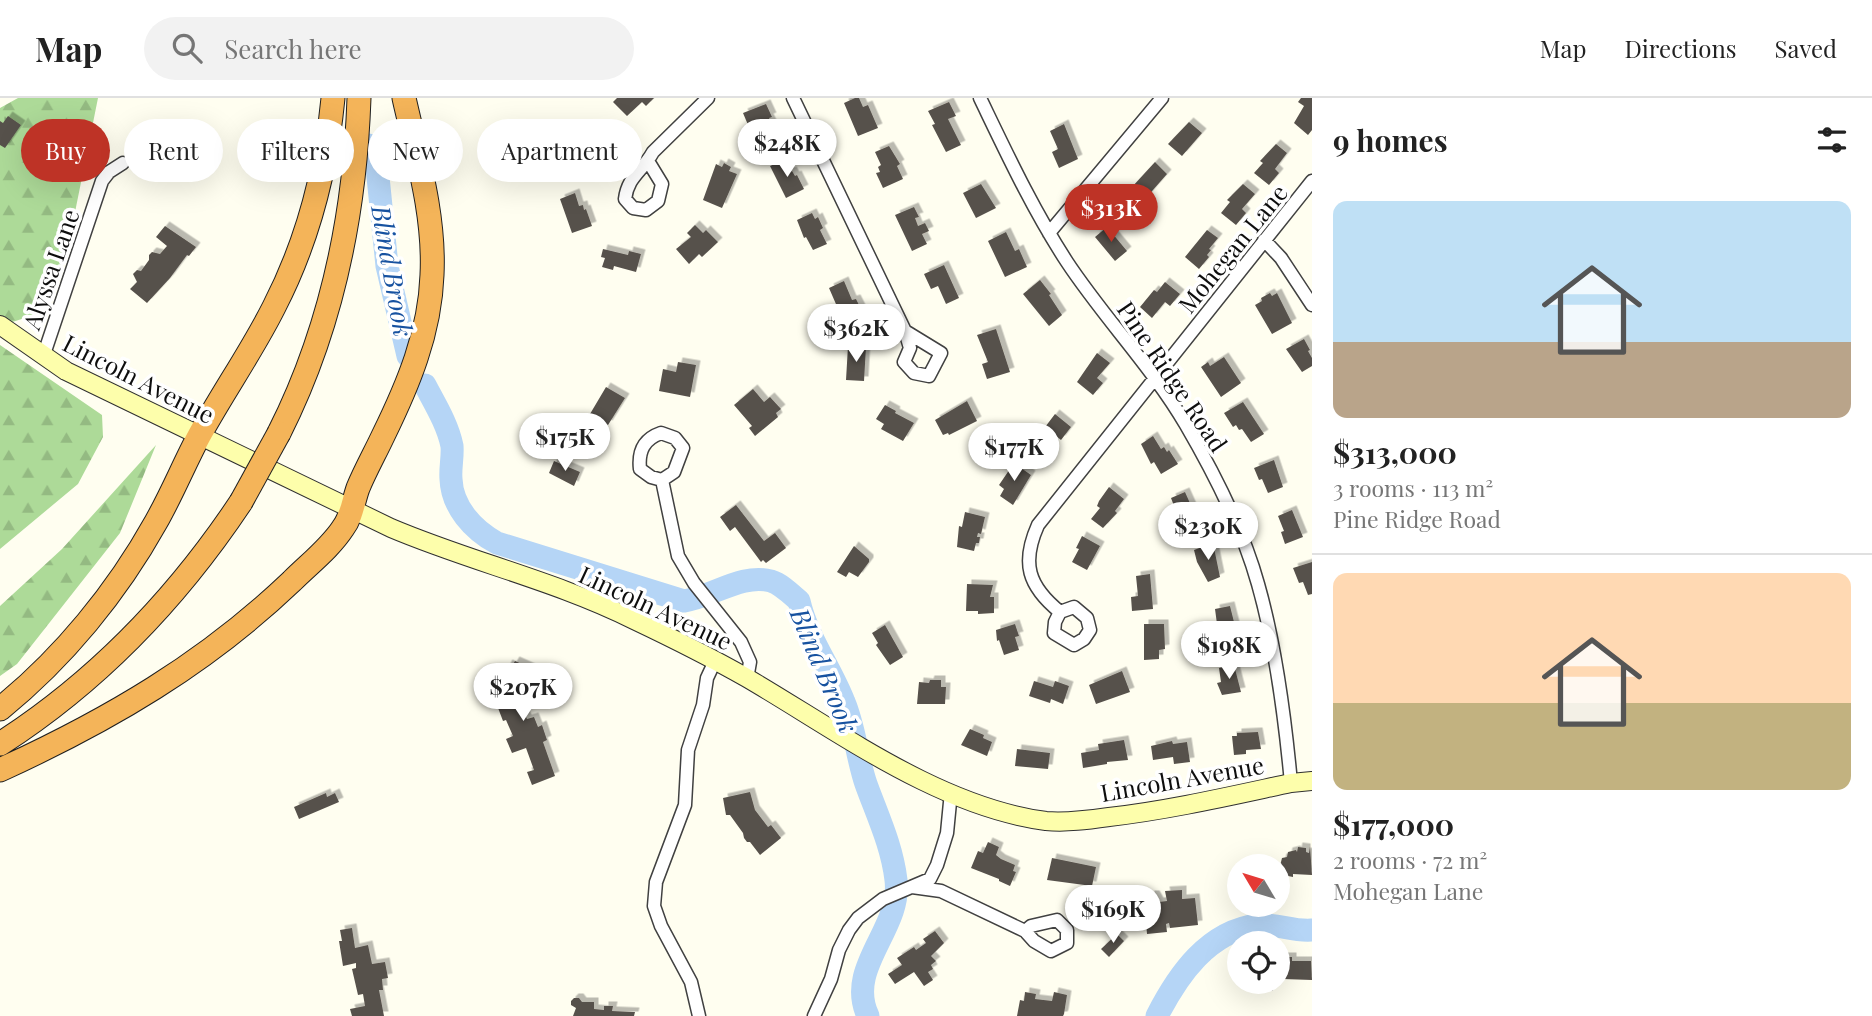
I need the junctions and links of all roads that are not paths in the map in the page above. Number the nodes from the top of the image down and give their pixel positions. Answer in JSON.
{"nodes":[{"id":1,"x":333,"y":98,"type":"edge"},
{"id":2,"x":343,"y":98,"type":"edge"},
{"id":3,"x":359,"y":98,"type":"edge"},
{"id":4,"x":404,"y":98,"type":"edge"},
{"id":5,"x":708,"y":98,"type":"edge"},
{"id":6,"x":793,"y":98,"type":"edge"},
{"id":7,"x":980,"y":98,"type":"edge"},
{"id":8,"x":1163,"y":98,"type":"edge"},
{"id":9,"x":648,"y":161,"type":"dead end"},
{"id":10,"x":123,"y":163,"type":"dead end"},
{"id":11,"x":1312,"y":181,"type":"edge"},
{"id":12,"x":1049,"y":233,"type":"junction"},
{"id":13,"x":1264,"y":240,"type":"junction"},
{"id":14,"x":1312,"y":305,"type":"edge"},
{"id":15,"x":0,"y":325,"type":"edge"},
{"id":16,"x":905,"y":331,"type":"dead end"},
{"id":17,"x":43,"y":357,"type":"junction"},
{"id":18,"x":1154,"y":379,"type":"junction"},
{"id":19,"x":272,"y":430,"type":"junction"},
{"id":20,"x":199,"y":436,"type":"junction"},
{"id":21,"x":662,"y":480,"type":"dead end"},
{"id":22,"x":234,"y":498,"type":"junction"},
{"id":23,"x":352,"y":509,"type":"junction"},
{"id":24,"x":1060,"y":612,"type":"dead end"},
{"id":25,"x":715,"y":661,"type":"junction"},
{"id":26,"x":747,"y":679,"type":"junction"},
{"id":27,"x":0,"y":709,"type":"edge"},
{"id":28,"x":0,"y":725,"type":"edge"},
{"id":29,"x":0,"y":744,"type":"edge"},
{"id":30,"x":0,"y":770,"type":"edge"},
{"id":31,"x":1312,"y":780,"type":"edge"},
{"id":32,"x":1291,"y":783,"type":"junction"},
{"id":33,"x":951,"y":792,"type":"junction"},
{"id":34,"x":912,"y":887,"type":"junction"},
{"id":35,"x":1025,"y":931,"type":"dead end"},
{"id":36,"x":699,"y":1016,"type":"edge"},
{"id":37,"x":814,"y":1016,"type":"edge"}],
"edges":[{"from":1,"to":20,"type":"highway"},
{"from":2,"to":19,"type":"highway"},
{"from":3,"to":19,"type":"highway"},
{"from":4,"to":23,"type":"highway"},
{"from":5,"to":9,"type":"street"},
{"from":6,"to":16,"type":"street"},
{"from":7,"to":12,"type":"street","name":"Pine Ridge Road"},
{"from":8,"to":12,"type":"street"},
{"from":10,"to":17,"type":"street","name":"Alyssa Lane"},
{"from":11,"to":13,"type":"street","name":"Mohegan Lane"},
{"from":12,"to":18,"type":"street","name":"Pine Ridge Road"},
{"from":13,"to":14,"type":"street"},
{"from":13,"to":18,"type":"street","name":"Mohegan Lane"},
{"from":15,"to":17,"type":"street","name":"Lincoln Avenue"},
{"from":17,"to":20,"type":"street","name":"Lincoln Avenue"},
{"from":18,"to":24,"type":"street","name":"Mohegan Lane"},
{"from":18,"to":32,"type":"street","name":"Pine Ridge Road"},
{"from":19,"to":22,"type":"highway","bridge":true},
{"from":20,"to":23,"type":"street","name":"Lincoln Avenue"},
{"from":20,"to":27,"type":"highway"},
{"from":21,"to":26,"type":"street"},
{"from":22,"to":28,"type":"highway"},
{"from":22,"to":29,"type":"highway"},
{"from":23,"to":25,"type":"street","name":"Lincoln Avenue"},
{"from":23,"to":30,"type":"highway"},
{"from":25,"to":26,"type":"street","name":"Lincoln Avenue"},
{"from":25,"to":36,"type":"street"},
{"from":26,"to":33,"type":"street","name":"Lincoln Avenue"},
{"from":31,"to":32,"type":"street","name":"Lincoln Avenue"},
{"from":32,"to":33,"type":"street","name":"Lincoln Avenue"},
{"from":33,"to":34,"type":"street"},
{"from":34,"to":35,"type":"street"},
{"from":34,"to":37,"type":"street"}]}
